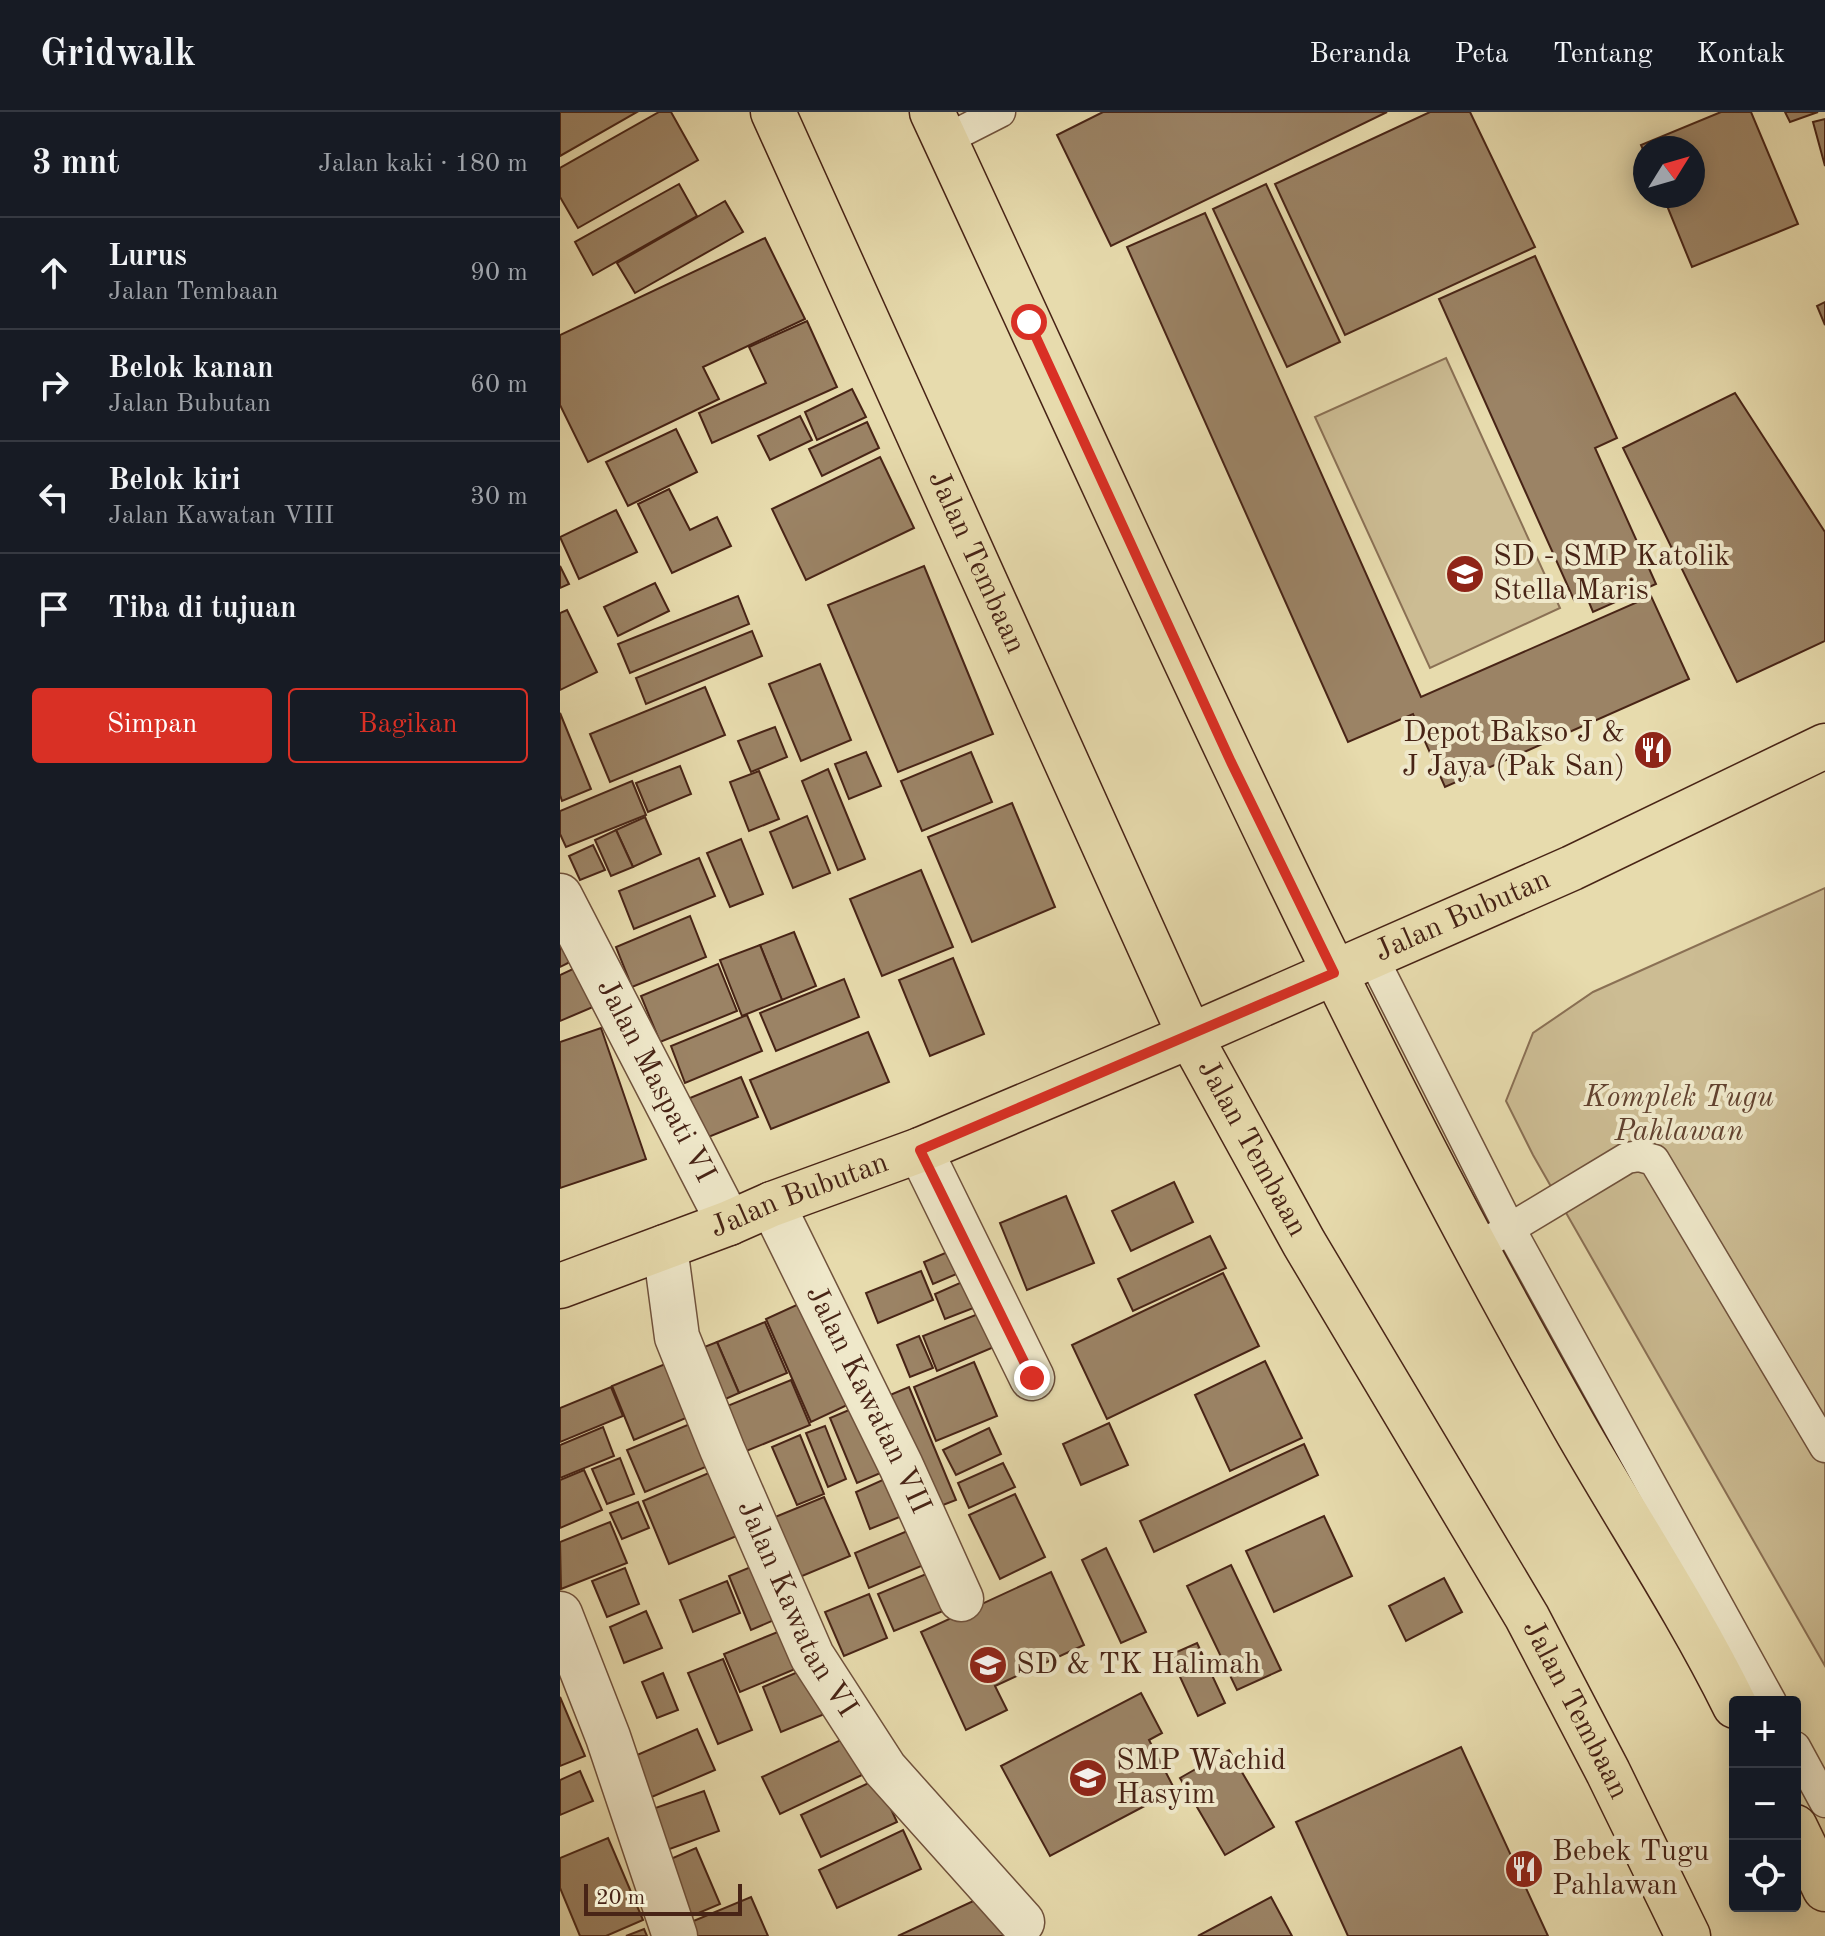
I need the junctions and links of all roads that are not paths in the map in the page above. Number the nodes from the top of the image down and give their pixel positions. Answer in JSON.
{"nodes":[{"id":1,"x":773,"y":112,"type":"edge"},
{"id":2,"x":1000,"y":112,"type":"edge"},
{"id":3,"x":939,"y":126,"type":"edge"},
{"id":4,"x":1825,"y":746,"type":"edge"},
{"id":5,"x":560,"y":896,"type":"edge"},
{"id":6,"x":1353,"y":965,"type":"junction"},
{"id":7,"x":1190,"y":1036,"type":"junction"},
{"id":8,"x":920,"y":1150,"type":"junction"},
{"id":9,"x":772,"y":1204,"type":"junction"},
{"id":10,"x":729,"y":1223,"type":"junction"},
{"id":11,"x":1493,"y":1239,"type":"junction"},
{"id":12,"x":665,"y":1247,"type":"junction"},
{"id":13,"x":560,"y":1286,"type":"edge"},
{"id":14,"x":1032,"y":1378,"type":"dead end"},
{"id":15,"x":1825,"y":1447,"type":"edge"},
{"id":16,"x":961,"y":1599,"type":"dead end"},
{"id":17,"x":560,"y":1614,"type":"edge"},
{"id":18,"x":1729,"y":1696,"type":"edge"},
{"id":19,"x":1767,"y":1696,"type":"edge"},
{"id":20,"x":1801,"y":1758,"type":"edge"},
{"id":21,"x":1825,"y":1802,"type":"edge"},
{"id":22,"x":1801,"y":1839,"type":"edge"},
{"id":23,"x":1825,"y":1889,"type":"edge"},
{"id":24,"x":1022,"y":1922,"type":"dead end"},
{"id":25,"x":675,"y":1936,"type":"edge"},
{"id":26,"x":1688,"y":1936,"type":"edge"}],
"edges":[{"from":1,"to":7,"type":"main road","name":"Jalan Tembaan"},
{"from":2,"to":3,"type":"lane"},
{"from":3,"to":6,"type":"main road"},
{"from":4,"to":6,"type":"main road","name":"Jalan Bubutan"},
{"from":5,"to":10,"type":"street","name":"Jalan Maspati VI"},
{"from":6,"to":7,"type":"main road","name":"Jalan Bubutan"},
{"from":6,"to":11,"type":"main road"},
{"from":7,"to":8,"type":"main road","name":"Jalan Bubutan"},
{"from":7,"to":26,"type":"main road","name":"Jalan Tembaan"},
{"from":8,"to":9,"type":"main road","name":"Jalan Bubutan"},
{"from":8,"to":14,"type":"street"},
{"from":9,"to":10,"type":"main road","name":"Jalan Bubutan"},
{"from":9,"to":16,"type":"street","name":"Jalan Kawatan VII"},
{"from":10,"to":12,"type":"main road","name":"Jalan Bubutan"},
{"from":11,"to":15,"type":"lane"},
{"from":11,"to":18,"type":"main road"},
{"from":11,"to":19,"type":"lane"},
{"from":12,"to":13,"type":"main road","name":"Jalan Bubutan"},
{"from":12,"to":24,"type":"street","name":"Jalan Kawatan VI"},
{"from":17,"to":25,"type":"street"},
{"from":20,"to":21,"type":"lane"},
{"from":22,"to":23,"type":"main road"}]}
